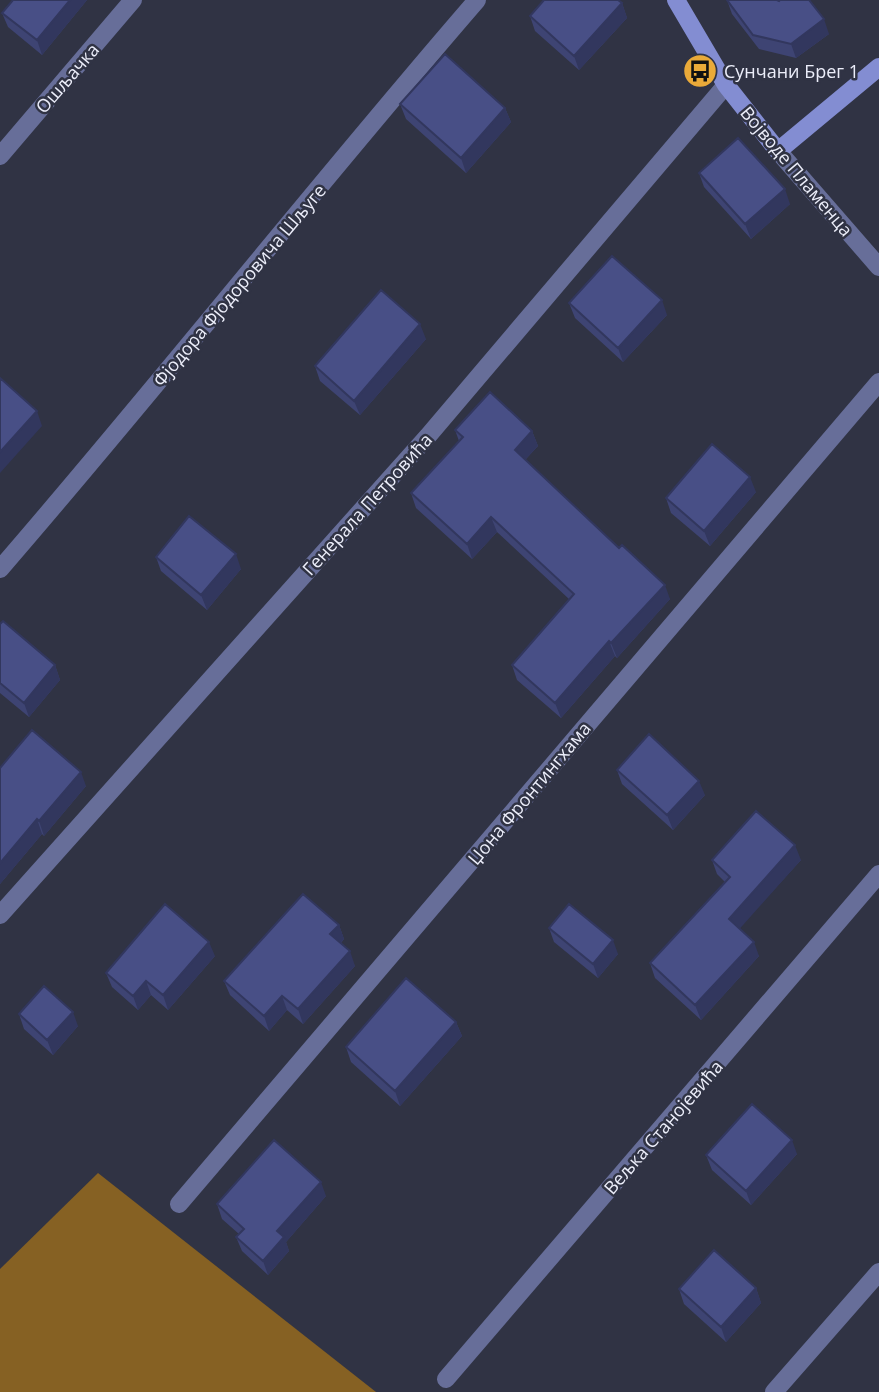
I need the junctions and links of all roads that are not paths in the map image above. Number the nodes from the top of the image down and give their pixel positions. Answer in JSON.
{"nodes":[{"id":1,"x":134,"y":0,"type":"edge"},
{"id":2,"x":477,"y":0,"type":"edge"},
{"id":3,"x":676,"y":0,"type":"edge"},
{"id":4,"x":879,"y":68,"type":"edge"},
{"id":5,"x":726,"y":85,"type":"junction"},
{"id":6,"x":778,"y":150,"type":"junction"},
{"id":7,"x":0,"y":156,"type":"edge"},
{"id":8,"x":879,"y":267,"type":"edge"},
{"id":9,"x":879,"y":382,"type":"edge"},
{"id":10,"x":0,"y":569,"type":"edge"},
{"id":11,"x":879,"y":874,"type":"edge"},
{"id":12,"x":0,"y":915,"type":"edge"},
{"id":13,"x":179,"y":1204,"type":"dead end"},
{"id":14,"x":879,"y":1272,"type":"edge"},
{"id":15,"x":446,"y":1379,"type":"dead end"},
{"id":16,"x":774,"y":1392,"type":"edge"}],
"edges":[{"from":1,"to":7,"type":"street","name":"Ошљачка"},
{"from":2,"to":10,"type":"street","name":"Фјодора Фјодоровича Шљуге"},
{"from":3,"to":5,"type":"street","name":"Војводе Пламенца"},
{"from":4,"to":6,"type":"street"},
{"from":5,"to":6,"type":"street","name":"Војводе Пламенца"},
{"from":5,"to":12,"type":"street","name":"Генерала Петровића"},
{"from":6,"to":8,"type":"street","name":"Војводе Пламенца"},
{"from":9,"to":13,"type":"street","name":"Џона Фронтингхама"},
{"from":11,"to":15,"type":"street","name":"Вељка Станојевића"},
{"from":14,"to":16,"type":"street"}]}
